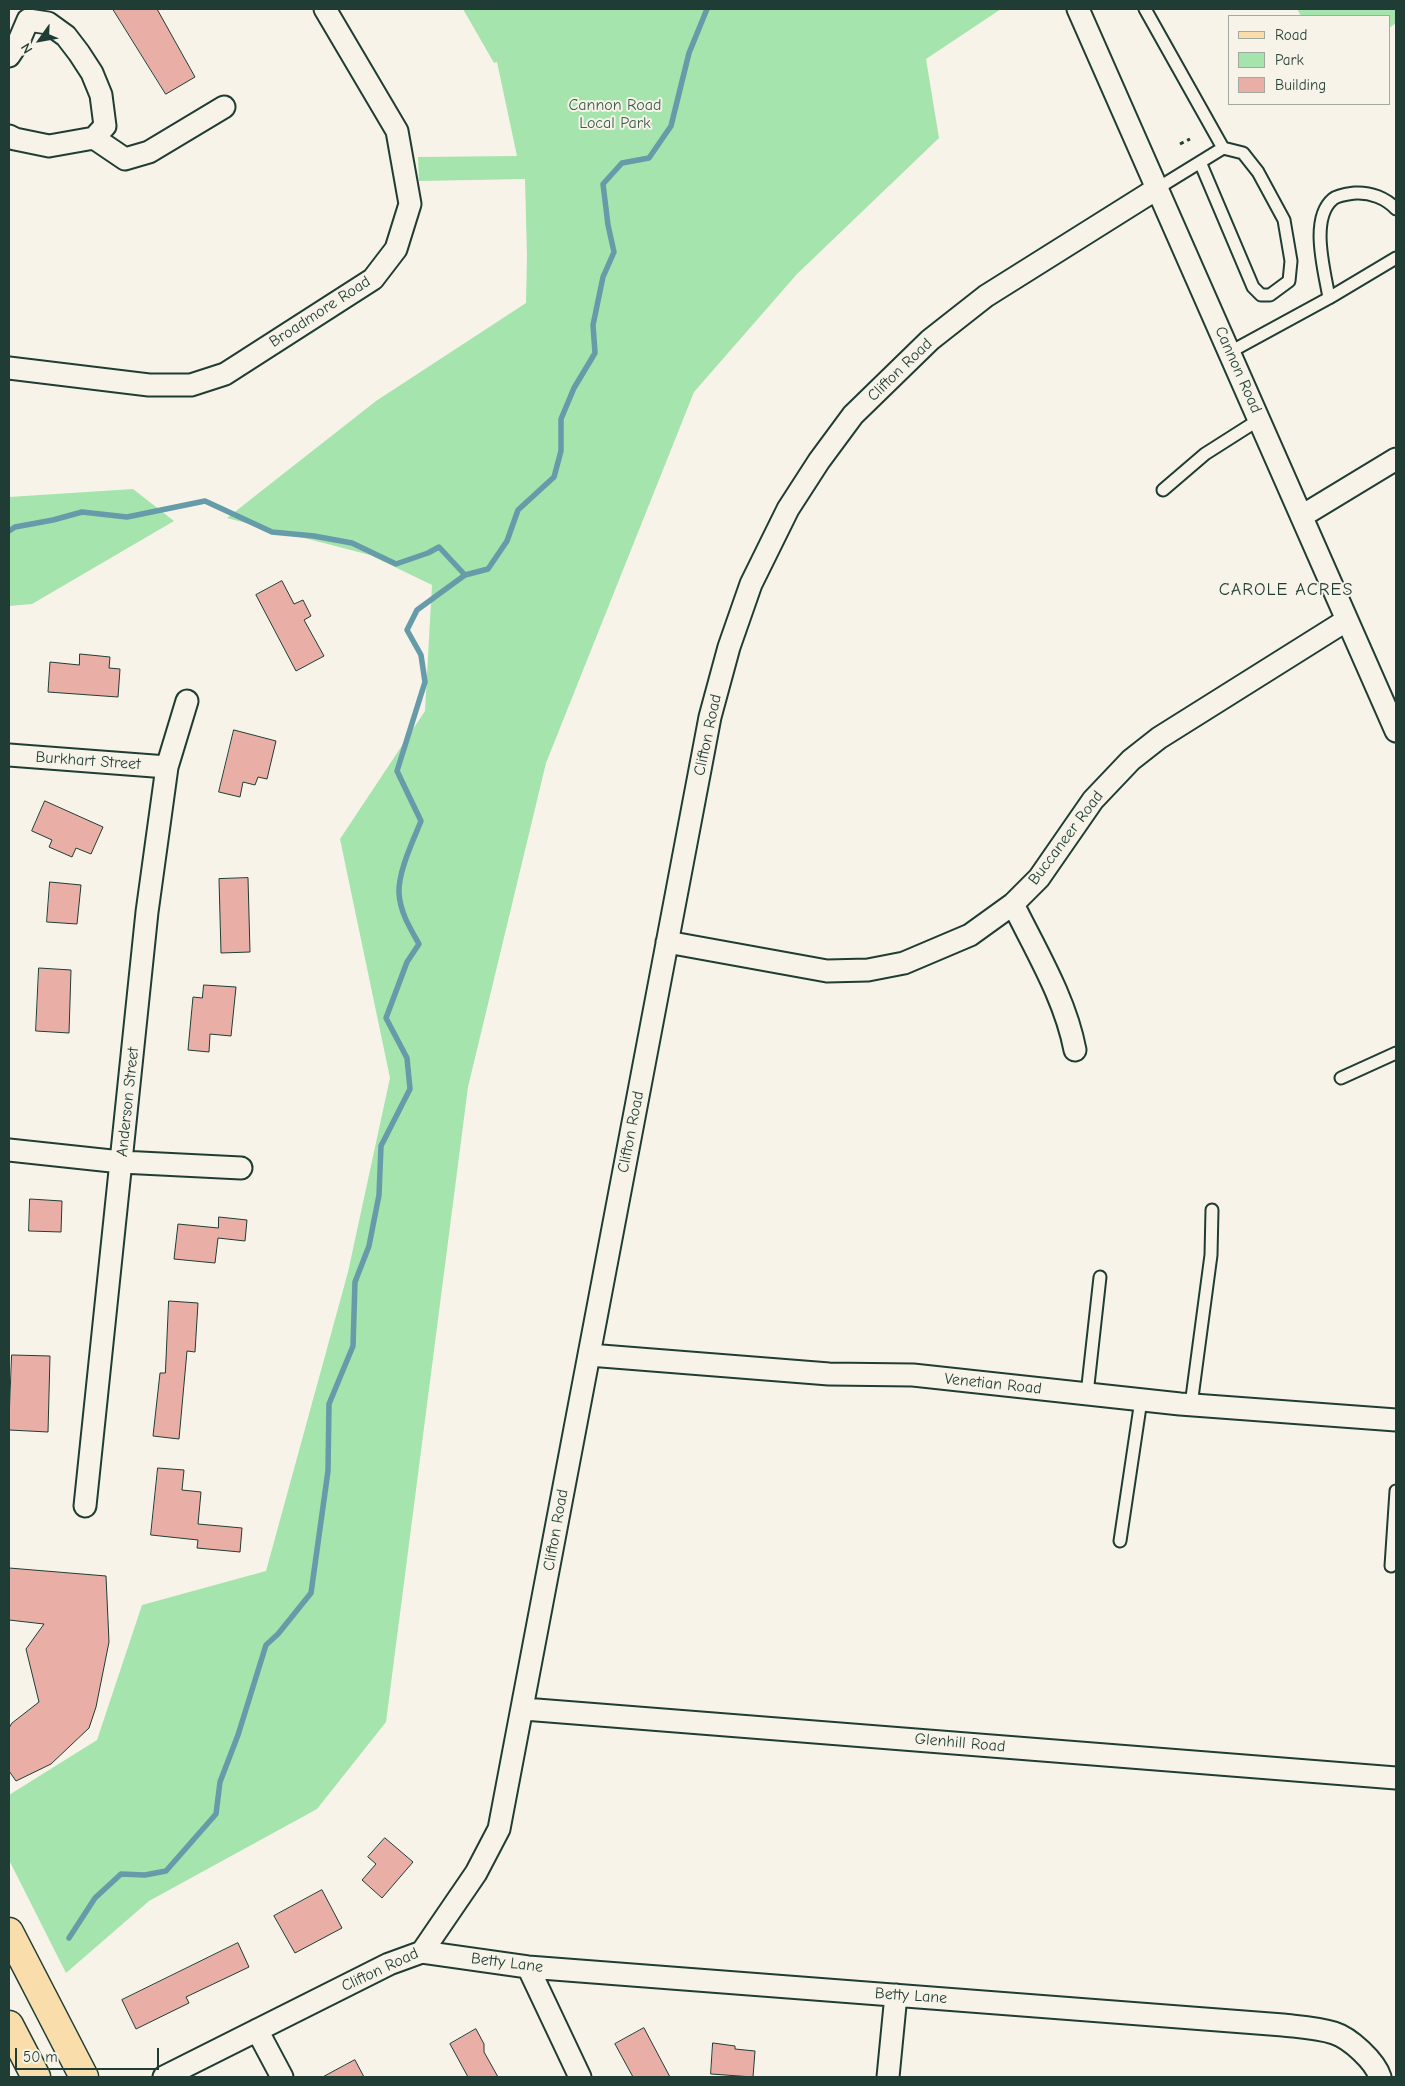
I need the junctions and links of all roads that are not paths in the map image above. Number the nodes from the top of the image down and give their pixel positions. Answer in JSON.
{"nodes":[{"id":1,"x":324,"y":9,"type":"edge"},
{"id":2,"x":1078,"y":9,"type":"edge"},
{"id":3,"x":1145,"y":9,"type":"edge"},
{"id":4,"x":25,"y":14,"type":"edge"},
{"id":5,"x":9,"y":56,"type":"edge"},
{"id":6,"x":224,"y":107,"type":"dead end"},
{"id":7,"x":9,"y":136,"type":"edge"},
{"id":8,"x":94,"y":138,"type":"junction"},
{"id":9,"x":1223,"y":148,"type":"junction"},
{"id":10,"x":1200,"y":162,"type":"junction"},
{"id":11,"x":1158,"y":188,"type":"junction"},
{"id":12,"x":1396,"y":209,"type":"edge"},
{"id":13,"x":1396,"y":258,"type":"edge"},
{"id":14,"x":1330,"y":298,"type":"junction"},
{"id":15,"x":1230,"y":352,"type":"junction"},
{"id":16,"x":9,"y":368,"type":"edge"},
{"id":17,"x":1260,"y":419,"type":"junction"},
{"id":18,"x":1396,"y":459,"type":"edge"},
{"id":19,"x":1163,"y":490,"type":"dead end"},
{"id":20,"x":1302,"y":516,"type":"junction"},
{"id":21,"x":1347,"y":620,"type":"junction"},
{"id":22,"x":187,"y":701,"type":"dead end"},
{"id":23,"x":1396,"y":731,"type":"edge"},
{"id":24,"x":9,"y":755,"type":"edge"},
{"id":25,"x":168,"y":767,"type":"junction"},
{"id":26,"x":1013,"y":904,"type":"junction"},
{"id":27,"x":667,"y":942,"type":"junction"},
{"id":28,"x":1076,"y":1050,"type":"dead end"},
{"id":29,"x":1396,"y":1053,"type":"edge"},
{"id":30,"x":1341,"y":1078,"type":"dead end"},
{"id":31,"x":9,"y":1150,"type":"edge"},
{"id":32,"x":121,"y":1162,"type":"junction"},
{"id":33,"x":241,"y":1168,"type":"dead end"},
{"id":34,"x":1212,"y":1210,"type":"dead end"},
{"id":35,"x":1100,"y":1277,"type":"dead end"},
{"id":36,"x":588,"y":1355,"type":"junction"},
{"id":37,"x":1087,"y":1394,"type":"junction"},
{"id":38,"x":1140,"y":1400,"type":"junction"},
{"id":39,"x":1191,"y":1405,"type":"junction"},
{"id":40,"x":1396,"y":1420,"type":"edge"},
{"id":41,"x":1396,"y":1491,"type":"edge"},
{"id":42,"x":84,"y":1506,"type":"dead end"},
{"id":43,"x":1120,"y":1541,"type":"dead end"},
{"id":44,"x":1390,"y":1566,"type":"dead end"},
{"id":45,"x":524,"y":1708,"type":"junction"},
{"id":46,"x":1396,"y":1778,"type":"edge"},
{"id":47,"x":9,"y":1932,"type":"edge"},
{"id":48,"x":422,"y":1952,"type":"junction"},
{"id":49,"x":528,"y":1966,"type":"junction"},
{"id":50,"x":896,"y":1995,"type":"junction"},
{"id":51,"x":9,"y":2025,"type":"edge"},
{"id":52,"x":257,"y":2030,"type":"junction"},
{"id":53,"x":36,"y":2077,"type":"edge"},
{"id":54,"x":84,"y":2077,"type":"edge"},
{"id":55,"x":164,"y":2077,"type":"edge"},
{"id":56,"x":282,"y":2077,"type":"edge"},
{"id":57,"x":580,"y":2077,"type":"edge"},
{"id":58,"x":888,"y":2077,"type":"edge"},
{"id":59,"x":1380,"y":2077,"type":"edge"}],
"edges":[{"from":1,"to":16,"type":"street","name":"Broadmore Road"},
{"from":2,"to":11,"type":"street","name":"Cannon Road"},
{"from":3,"to":9,"type":"lane"},
{"from":4,"to":5,"type":"street"},
{"from":4,"to":8,"type":"street"},
{"from":6,"to":8,"type":"street"},
{"from":7,"to":8,"type":"street"},
{"from":9,"to":10,"type":"lane"},
{"from":9,"to":10,"type":"lane"},
{"from":10,"to":11,"type":"lane"},
{"from":11,"to":15,"type":"street","name":"Cannon Road"},
{"from":11,"to":27,"type":"street","name":"Clifton Road"},
{"from":12,"to":14,"type":"lane"},
{"from":13,"to":14,"type":"lane"},
{"from":14,"to":15,"type":"lane"},
{"from":15,"to":17,"type":"street","name":"Cannon Road"},
{"from":17,"to":19,"type":"lane"},
{"from":17,"to":20,"type":"street","name":"Cannon Road"},
{"from":18,"to":20,"type":"street"},
{"from":20,"to":21,"type":"street","name":"Cannon Road"},
{"from":21,"to":23,"type":"street","name":"Cannon Road"},
{"from":21,"to":26,"type":"street","name":"Buccaneer Road"},
{"from":22,"to":25,"type":"street","name":"Anderson Street"},
{"from":24,"to":25,"type":"street","name":"Burkhart Street"},
{"from":25,"to":32,"type":"street","name":"Anderson Street"},
{"from":26,"to":27,"type":"street","name":"Buccaneer Road"},
{"from":26,"to":28,"type":"street"},
{"from":27,"to":36,"type":"street","name":"Clifton Road"},
{"from":29,"to":30,"type":"lane"},
{"from":31,"to":32,"type":"street"},
{"from":32,"to":33,"type":"street"},
{"from":32,"to":42,"type":"street","name":"Anderson Street"},
{"from":34,"to":39,"type":"lane"},
{"from":35,"to":37,"type":"lane"},
{"from":36,"to":37,"type":"street","name":"Venetian Road"},
{"from":36,"to":45,"type":"street","name":"Clifton Road"},
{"from":37,"to":38,"type":"street","name":"Venetian Road"},
{"from":38,"to":39,"type":"street","name":"Venetian Road"},
{"from":38,"to":43,"type":"lane"},
{"from":39,"to":40,"type":"street","name":"Venetian Road"},
{"from":41,"to":44,"type":"lane"},
{"from":45,"to":46,"type":"street","name":"Glenhill Road"},
{"from":45,"to":48,"type":"street","name":"Clifton Road"},
{"from":47,"to":54,"type":"main road"},
{"from":48,"to":49,"type":"street","name":"Betty Lane"},
{"from":48,"to":52,"type":"street","name":"Clifton Road"},
{"from":49,"to":50,"type":"street","name":"Betty Lane"},
{"from":49,"to":57,"type":"street"},
{"from":50,"to":58,"type":"street"},
{"from":50,"to":59,"type":"street","name":"Betty Lane"},
{"from":51,"to":53,"type":"main road"},
{"from":52,"to":55,"type":"street","name":"Clifton Road"},
{"from":52,"to":56,"type":"street"}]}
